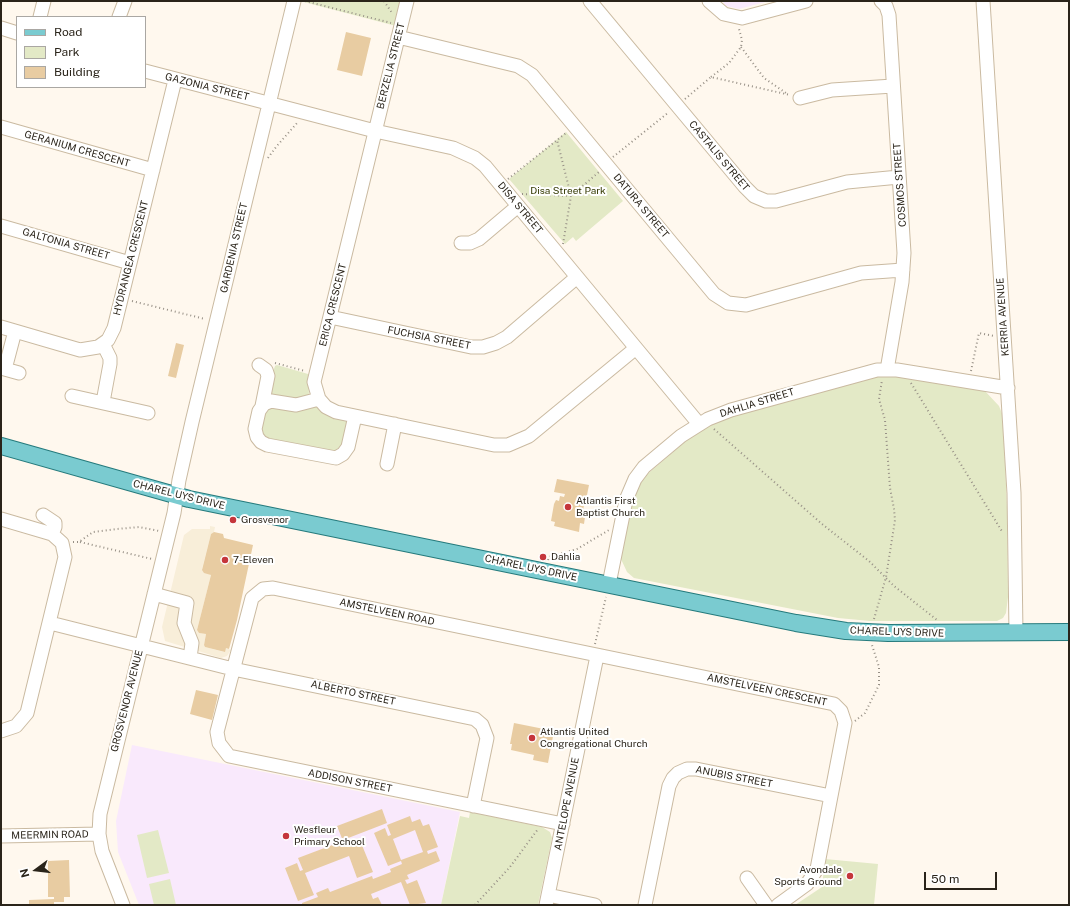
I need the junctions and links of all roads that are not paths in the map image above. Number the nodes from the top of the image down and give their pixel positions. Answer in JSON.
{"nodes":[{"id":1,"x":44,"y":1,"type":"edge"},
{"id":2,"x":125,"y":1,"type":"edge"},
{"id":3,"x":294,"y":1,"type":"edge"},
{"id":4,"x":407,"y":1,"type":"edge"},
{"id":5,"x":590,"y":1,"type":"edge"},
{"id":6,"x":709,"y":1,"type":"edge"},
{"id":7,"x":806,"y":1,"type":"edge"},
{"id":8,"x":881,"y":1,"type":"edge"},
{"id":9,"x":983,"y":1,"type":"edge"},
{"id":10,"x":40,"y":16,"type":"edge"},
{"id":11,"x":119,"y":16,"type":"edge"},
{"id":12,"x":1,"y":28,"type":"edge"},
{"id":13,"x":400,"y":32,"type":"junction"},
{"id":14,"x":16,"y":33,"type":"edge"},
{"id":15,"x":146,"y":71,"type":"edge"},
{"id":16,"x":174,"y":80,"type":"junction"},
{"id":17,"x":893,"y":86,"type":"junction"},
{"id":18,"x":794,"y":96,"type":"road end"},
{"id":19,"x":270,"y":102,"type":"junction"},
{"id":20,"x":1,"y":127,"type":"edge"},
{"id":21,"x":375,"y":130,"type":"junction"},
{"id":22,"x":153,"y":170,"type":"junction"},
{"id":23,"x":899,"y":177,"type":"junction"},
{"id":24,"x":517,"y":204,"type":"junction"},
{"id":25,"x":1,"y":226,"type":"edge"},
{"id":26,"x":462,"y":243,"type":"dead end"},
{"id":27,"x":130,"y":263,"type":"junction"},
{"id":28,"x":903,"y":270,"type":"junction"},
{"id":29,"x":577,"y":277,"type":"junction"},
{"id":30,"x":330,"y":317,"type":"junction"},
{"id":31,"x":1,"y":327,"type":"edge"},
{"id":32,"x":15,"y":331,"type":"junction"},
{"id":33,"x":103,"y":344,"type":"junction"},
{"id":34,"x":636,"y":348,"type":"junction"},
{"id":35,"x":259,"y":365,"type":"road end"},
{"id":36,"x":3,"y":369,"type":"edge"},
{"id":37,"x":887,"y":370,"type":"junction"},
{"id":38,"x":19,"y":373,"type":"dead end"},
{"id":39,"x":1008,"y":388,"type":"junction"},
{"id":40,"x":72,"y":396,"type":"dead end"},
{"id":41,"x":319,"y":399,"type":"junction"},
{"id":42,"x":103,"y":402,"type":"junction"},
{"id":43,"x":262,"y":406,"type":"junction"},
{"id":44,"x":148,"y":413,"type":"dead end"},
{"id":45,"x":355,"y":416,"type":"junction"},
{"id":46,"x":703,"y":421,"type":"junction"},
{"id":47,"x":395,"y":424,"type":"junction"},
{"id":48,"x":1,"y":446,"type":"edge"},
{"id":49,"x":387,"y":464,"type":"dead end"},
{"id":50,"x":177,"y":495,"type":"junction"},
{"id":51,"x":43,"y":515,"type":"dead end"},
{"id":52,"x":1,"y":519,"type":"edge"},
{"id":53,"x":56,"y":537,"type":"junction"},
{"id":54,"x":609,"y":584,"type":"junction"},
{"id":55,"x":154,"y":594,"type":"junction"},
{"id":56,"x":50,"y":623,"type":"junction"},
{"id":57,"x":1069,"y":632,"type":"edge"},
{"id":58,"x":1016,"y":633,"type":"junction"},
{"id":59,"x":141,"y":646,"type":"junction"},
{"id":60,"x":595,"y":655,"type":"junction"},
{"id":61,"x":190,"y":658,"type":"junction"},
{"id":62,"x":233,"y":669,"type":"junction"},
{"id":63,"x":1,"y":731,"type":"edge"},
{"id":64,"x":831,"y":796,"type":"junction"},
{"id":65,"x":473,"y":806,"type":"junction"},
{"id":66,"x":563,"y":824,"type":"junction"},
{"id":67,"x":99,"y":834,"type":"junction"},
{"id":68,"x":1,"y":836,"type":"edge"},
{"id":69,"x":747,"y":878,"type":"dead end"},
{"id":70,"x":547,"y":900,"type":"edge"},
{"id":71,"x":123,"y":905,"type":"edge"},
{"id":72,"x":595,"y":905,"type":"edge"},
{"id":73,"x":645,"y":905,"type":"edge"},
{"id":74,"x":766,"y":905,"type":"edge"},
{"id":75,"x":778,"y":905,"type":"edge"}],
"edges":[{"from":1,"to":10,"type":"street"},
{"from":2,"to":11,"type":"street"},
{"from":3,"to":19,"type":"street","name":"GARDENIA STREET"},
{"from":4,"to":13,"type":"street","name":"BERZELIA STREET"},
{"from":5,"to":23,"type":"street","name":"CASTALIS STREET"},
{"from":6,"to":7,"type":"street"},
{"from":8,"to":17,"type":"street","name":"COSMOS STREET"},
{"from":9,"to":39,"type":"street","name":"KERRIA AVENUE"},
{"from":12,"to":14,"type":"street"},
{"from":13,"to":21,"type":"street","name":"BERZELIA STREET"},
{"from":13,"to":28,"type":"street","name":"DATURA STREET"},
{"from":15,"to":16,"type":"street","name":"GAZONIA STREET"},
{"from":16,"to":19,"type":"street","name":"GAZONIA STREET"},
{"from":16,"to":22,"type":"street","name":"HYDRANGEA CRESCENT"},
{"from":17,"to":18,"type":"street"},
{"from":17,"to":23,"type":"street","name":"COSMOS STREET"},
{"from":19,"to":21,"type":"street","name":"DISA STREET"},
{"from":19,"to":50,"type":"street","name":"GARDENIA STREET"},
{"from":20,"to":22,"type":"street","name":"GERANIUM CRESCENT"},
{"from":21,"to":24,"type":"street","name":"DISA STREET"},
{"from":21,"to":30,"type":"street","name":"ERICA CRESCENT"},
{"from":22,"to":27,"type":"street","name":"HYDRANGEA CRESCENT"},
{"from":23,"to":28,"type":"street","name":"COSMOS STREET"},
{"from":24,"to":26,"type":"street"},
{"from":24,"to":29,"type":"street","name":"DISA STREET"},
{"from":25,"to":27,"type":"street","name":"GALTONIA STREET"},
{"from":27,"to":33,"type":"street","name":"HYDRANGEA CRESCENT"},
{"from":28,"to":37,"type":"street","name":"COSMOS STREET"},
{"from":29,"to":30,"type":"street","name":"FUCHSIA STREET"},
{"from":29,"to":34,"type":"street","name":"DISA STREET"},
{"from":30,"to":41,"type":"street","name":"ERICA CRESCENT"},
{"from":31,"to":32,"type":"street"},
{"from":32,"to":33,"type":"street"},
{"from":32,"to":36,"type":"street"},
{"from":33,"to":42,"type":"street"},
{"from":34,"to":46,"type":"street","name":"DISA STREET"},
{"from":34,"to":47,"type":"street"},
{"from":35,"to":43,"type":"street"},
{"from":36,"to":38,"type":"street"},
{"from":37,"to":39,"type":"street","name":"DAHLIA STREET"},
{"from":37,"to":46,"type":"street","name":"DAHLIA STREET"},
{"from":39,"to":58,"type":"street","name":"KERRIA AVENUE"},
{"from":40,"to":42,"type":"street"},
{"from":41,"to":43,"type":"street"},
{"from":41,"to":45,"type":"street"},
{"from":42,"to":44,"type":"street"},
{"from":43,"to":45,"type":"street"},
{"from":45,"to":47,"type":"street"},
{"from":46,"to":54,"type":"street","name":"DAHLIA STREET"},
{"from":47,"to":49,"type":"street"},
{"from":48,"to":50,"type":"main road","name":"CHAREL UYS DRIVE"},
{"from":50,"to":54,"type":"main road","name":"CHAREL UYS DRIVE"},
{"from":50,"to":55,"type":"street","name":"GROSVENOR AVENUE"},
{"from":51,"to":53,"type":"street"},
{"from":52,"to":53,"type":"street"},
{"from":53,"to":56,"type":"street"},
{"from":54,"to":58,"type":"main road","name":"CHAREL UYS DRIVE"},
{"from":55,"to":59,"type":"street","name":"GROSVENOR AVENUE"},
{"from":55,"to":61,"type":"street"},
{"from":56,"to":59,"type":"street","name":"ALBERTO STREET"},
{"from":56,"to":63,"type":"street"},
{"from":57,"to":58,"type":"main road","name":"CHAREL UYS DRIVE"},
{"from":59,"to":61,"type":"street","name":"ALBERTO STREET"},
{"from":59,"to":67,"type":"street","name":"GROSVENOR AVENUE"},
{"from":60,"to":62,"type":"street","name":"AMSTELVEEN ROAD"},
{"from":60,"to":64,"type":"street","name":"AMSTELVEEN CRESCENT"},
{"from":60,"to":66,"type":"street","name":"ANTELOPE AVENUE"},
{"from":61,"to":62,"type":"street","name":"ALBERTO STREET"},
{"from":62,"to":65,"type":"street","name":"ALBERTO STREET"},
{"from":62,"to":65,"type":"street","name":"ADDISON STREET"},
{"from":64,"to":73,"type":"street","name":"ANUBIS STREET"},
{"from":64,"to":75,"type":"street"},
{"from":65,"to":66,"type":"street","name":"ADDISON STREET"},
{"from":66,"to":70,"type":"street","name":"ANTELOPE AVENUE"},
{"from":67,"to":68,"type":"street","name":"MEERMIN ROAD"},
{"from":67,"to":71,"type":"street","name":"GROSVENOR AVENUE"},
{"from":69,"to":74,"type":"street"},
{"from":70,"to":72,"type":"street"}]}
